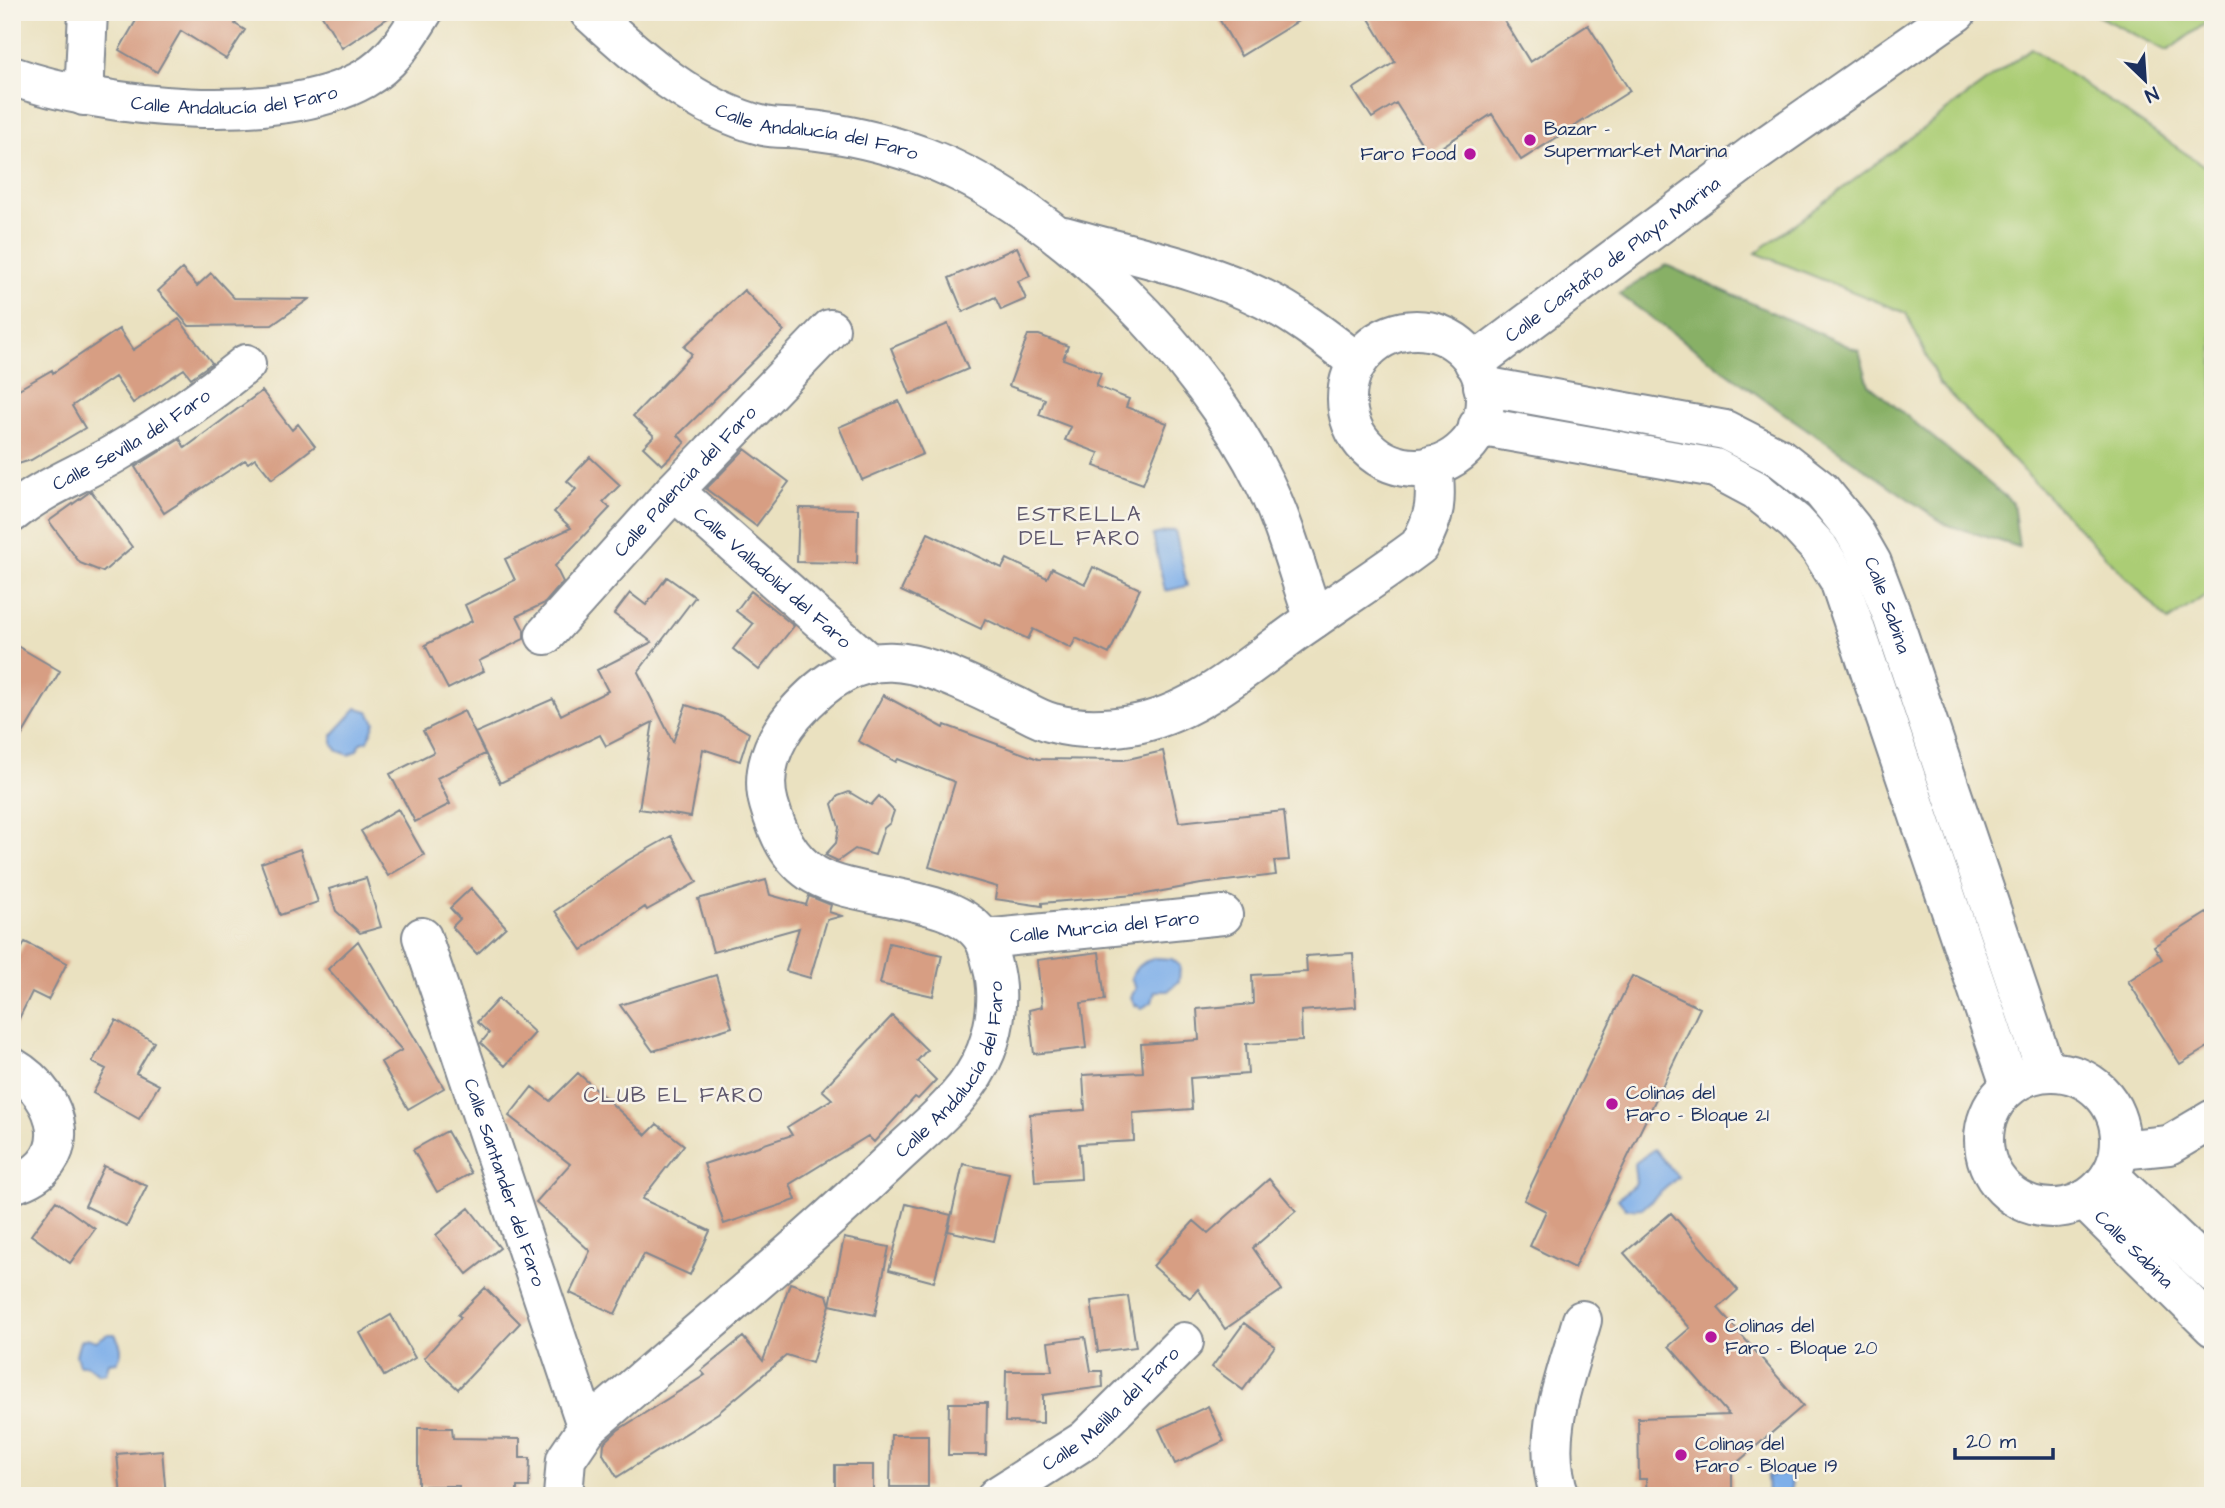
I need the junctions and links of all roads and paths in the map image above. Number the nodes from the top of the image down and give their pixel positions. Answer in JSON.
{"nodes":[{"id":1,"x":89,"y":12,"type":"edge"},
{"id":2,"x":423,"y":12,"type":"edge"},
{"id":3,"x":589,"y":12,"type":"edge"},
{"id":4,"x":1957,"y":12,"type":"edge"},
{"id":5,"x":12,"y":76,"type":"edge"},
{"id":6,"x":84,"y":96,"type":"junction"},
{"id":7,"x":1059,"y":234,"type":"junction"},
{"id":8,"x":830,"y":329,"type":"dead end"},
{"id":9,"x":1357,"y":362,"type":"junction"},
{"id":10,"x":246,"y":364,"type":"dead end"},
{"id":11,"x":1479,"y":374,"type":"junction"},
{"id":12,"x":1478,"y":426,"type":"junction"},
{"id":13,"x":1433,"y":466,"type":"junction"},
{"id":14,"x":674,"y":491,"type":"junction"},
{"id":15,"x":12,"y":513,"type":"edge"},
{"id":16,"x":1314,"y":618,"type":"junction"},
{"id":17,"x":545,"y":635,"type":"dead end"},
{"id":18,"x":870,"y":664,"type":"junction"},
{"id":19,"x":1223,"y":915,"type":"dead end"},
{"id":20,"x":422,"y":937,"type":"dead end"},
{"id":21,"x":984,"y":939,"type":"junction"},
{"id":22,"x":12,"y":1067,"type":"edge"},
{"id":23,"x":2046,"y":1072,"type":"junction"},
{"id":24,"x":2010,"y":1085,"type":"junction"},
{"id":25,"x":2213,"y":1119,"type":"edge"},
{"id":26,"x":2105,"y":1175,"type":"junction"},
{"id":27,"x":12,"y":1184,"type":"edge"},
{"id":28,"x":2213,"y":1273,"type":"edge"},
{"id":29,"x":1582,"y":1320,"type":"dead end"},
{"id":30,"x":2213,"y":1327,"type":"edge"},
{"id":31,"x":1184,"y":1342,"type":"dead end"},
{"id":32,"x":587,"y":1428,"type":"junction"},
{"id":33,"x":563,"y":1496,"type":"edge"},
{"id":34,"x":997,"y":1496,"type":"edge"},
{"id":35,"x":1560,"y":1496,"type":"edge"}],
"edges":[{"from":1,"to":6,"type":"street"},
{"from":2,"to":6,"type":"street","name":"Calle Andalucía del Faro"},
{"from":3,"to":7,"type":"street","name":"Calle Andalucía del Faro"},
{"from":4,"to":11,"type":"street","name":"Calle Castaño de Playa Marina"},
{"from":5,"to":6,"type":"street","name":"Calle Andalucía del Faro"},
{"from":7,"to":9,"type":"street"},
{"from":7,"to":16,"type":"street"},
{"from":8,"to":14,"type":"street","name":"Calle Palencia del Faro"},
{"from":9,"to":11,"type":"street"},
{"from":9,"to":13,"type":"street"},
{"from":10,"to":15,"type":"street","name":"Calle Sevilla del Faro"},
{"from":11,"to":12,"type":"street"},
{"from":11,"to":23,"type":"street","name":"Calle Sabina"},
{"from":12,"to":13,"type":"street"},
{"from":12,"to":24,"type":"street","name":"Calle Sabina"},
{"from":13,"to":16,"type":"street"},
{"from":14,"to":17,"type":"street","name":"Calle Palencia del Faro"},
{"from":14,"to":18,"type":"street","name":"Calle Valladolid del Faro"},
{"from":16,"to":18,"type":"street"},
{"from":18,"to":21,"type":"street"},
{"from":19,"to":21,"type":"street","name":"Calle Murcia del Faro"},
{"from":20,"to":32,"type":"street","name":"Calle Santander del Faro"},
{"from":21,"to":32,"type":"street","name":"Calle Andalucía del Faro"},
{"from":22,"to":27,"type":"street"},
{"from":23,"to":24,"type":"street"},
{"from":23,"to":26,"type":"street"},
{"from":24,"to":26,"type":"street"},
{"from":25,"to":26,"type":"street"},
{"from":26,"to":28,"type":"street","name":"Calle Sabina"},
{"from":26,"to":30,"type":"street","name":"Calle Sabina"},
{"from":29,"to":35,"type":"street"},
{"from":31,"to":34,"type":"street","name":"Calle Melilla del Faro"},
{"from":32,"to":33,"type":"street","name":"Calle Andalucía del Faro"}]}
